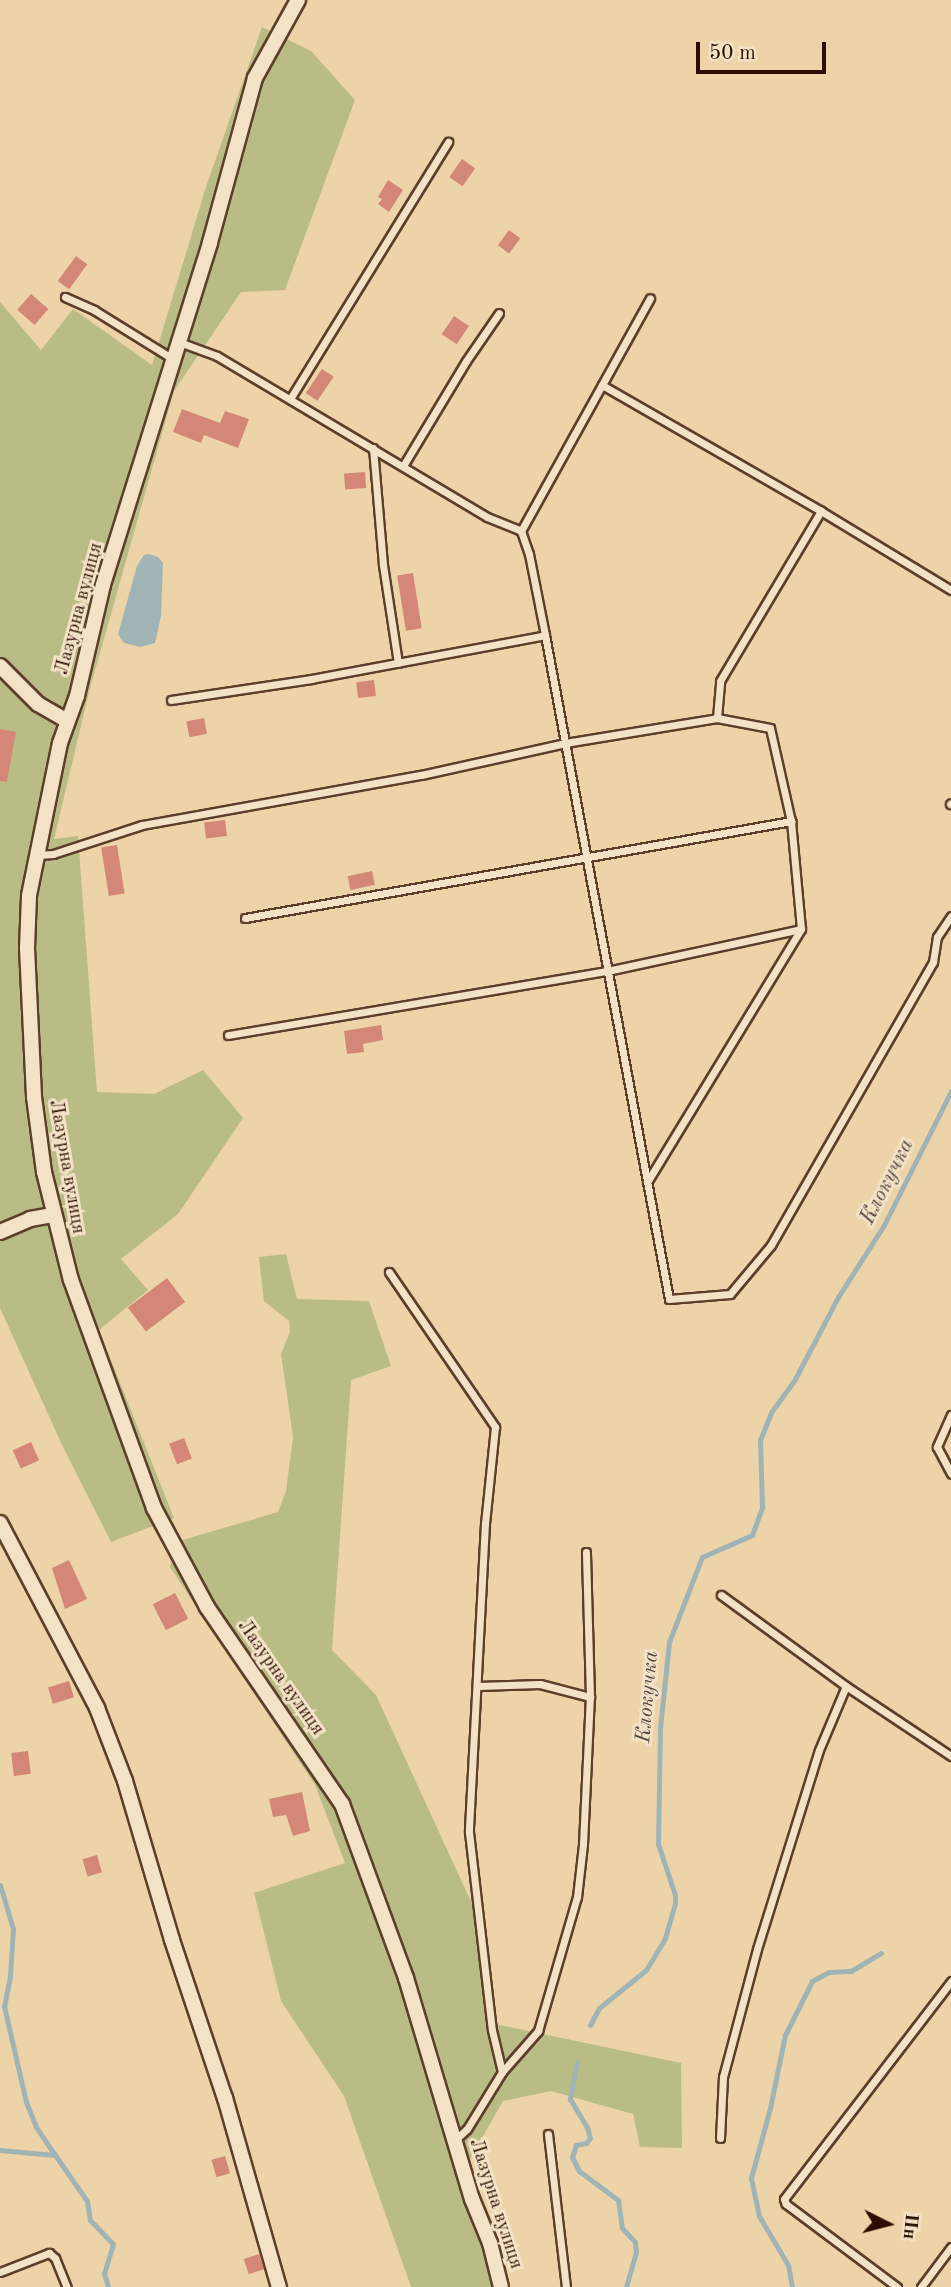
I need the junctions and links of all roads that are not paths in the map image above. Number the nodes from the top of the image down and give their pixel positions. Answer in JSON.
{"nodes":[{"id":1,"x":298,"y":0,"type":"edge"},
{"id":2,"x":448,"y":142,"type":"dead end"},
{"id":3,"x":65,"y":297,"type":"dead end"},
{"id":4,"x":650,"y":298,"type":"dead end"},
{"id":5,"x":499,"y":313,"type":"dead end"},
{"id":6,"x":179,"y":342,"type":"junction"},
{"id":7,"x":173,"y":359,"type":"junction"},
{"id":8,"x":602,"y":385,"type":"junction"},
{"id":9,"x":290,"y":399,"type":"junction"},
{"id":10,"x":373,"y":448,"type":"junction"},
{"id":11,"x":404,"y":467,"type":"junction"},
{"id":12,"x":821,"y":511,"type":"junction"},
{"id":13,"x":521,"y":531,"type":"junction"},
{"id":14,"x":951,"y":590,"type":"edge"},
{"id":15,"x":545,"y":635,"type":"junction"},
{"id":16,"x":398,"y":663,"type":"junction"},
{"id":17,"x":0,"y":666,"type":"edge"},
{"id":18,"x":171,"y":700,"type":"dead end"},
{"id":19,"x":717,"y":718,"type":"junction"},
{"id":20,"x":67,"y":721,"type":"junction"},
{"id":21,"x":565,"y":743,"type":"junction"},
{"id":22,"x":791,"y":821,"type":"junction"},
{"id":23,"x":35,"y":855,"type":"junction"},
{"id":24,"x":586,"y":859,"type":"junction"},
{"id":25,"x":951,"y":916,"type":"edge"},
{"id":26,"x":245,"y":918,"type":"dead end"},
{"id":27,"x":801,"y":929,"type":"junction"},
{"id":28,"x":607,"y":971,"type":"junction"},
{"id":29,"x":228,"y":1035,"type":"dead end"},
{"id":30,"x":647,"y":1183,"type":"junction"},
{"id":31,"x":53,"y":1215,"type":"junction"},
{"id":32,"x":0,"y":1233,"type":"edge"},
{"id":33,"x":389,"y":1272,"type":"dead end"},
{"id":34,"x":951,"y":1415,"type":"edge"},
{"id":35,"x":951,"y":1474,"type":"edge"},
{"id":36,"x":0,"y":1523,"type":"edge"},
{"id":37,"x":586,"y":1552,"type":"dead end"},
{"id":38,"x":720,"y":1595,"type":"dead end"},
{"id":39,"x":478,"y":1686,"type":"junction"},
{"id":40,"x":846,"y":1686,"type":"junction"},
{"id":41,"x":590,"y":1697,"type":"junction"},
{"id":42,"x":951,"y":1756,"type":"edge"},
{"id":43,"x":951,"y":1982,"type":"edge"},
{"id":44,"x":502,"y":2072,"type":"junction"},
{"id":45,"x":548,"y":2134,"type":"dead end"},
{"id":46,"x":720,"y":2138,"type":"dead end"},
{"id":47,"x":454,"y":2140,"type":"junction"},
{"id":48,"x":951,"y":2247,"type":"edge"},
{"id":49,"x":0,"y":2272,"type":"edge"},
{"id":50,"x":67,"y":2287,"type":"edge"},
{"id":51,"x":279,"y":2287,"type":"edge"},
{"id":52,"x":501,"y":2287,"type":"edge"},
{"id":53,"x":566,"y":2287,"type":"edge"},
{"id":54,"x":897,"y":2287,"type":"edge"},
{"id":55,"x":921,"y":2287,"type":"edge"}],
"edges":[{"from":1,"to":6,"type":"street","name":"Лазурна вулиця"},
{"from":2,"to":9,"type":"lane"},
{"from":3,"to":7,"type":"lane"},
{"from":4,"to":8,"type":"lane"},
{"from":5,"to":11,"type":"lane"},
{"from":6,"to":7,"type":"street","name":"Лазурна вулиця"},
{"from":6,"to":9,"type":"lane"},
{"from":7,"to":20,"type":"street","name":"Лазурна вулиця"},
{"from":8,"to":12,"type":"lane"},
{"from":8,"to":13,"type":"lane"},
{"from":9,"to":10,"type":"lane"},
{"from":10,"to":11,"type":"lane"},
{"from":10,"to":16,"type":"lane"},
{"from":11,"to":13,"type":"lane"},
{"from":12,"to":14,"type":"lane"},
{"from":12,"to":19,"type":"lane"},
{"from":13,"to":15,"type":"lane"},
{"from":15,"to":16,"type":"lane"},
{"from":15,"to":21,"type":"lane"},
{"from":16,"to":18,"type":"lane"},
{"from":17,"to":20,"type":"street"},
{"from":19,"to":21,"type":"lane"},
{"from":19,"to":22,"type":"lane"},
{"from":20,"to":23,"type":"street","name":"Лазурна вулиця"},
{"from":21,"to":23,"type":"lane"},
{"from":21,"to":24,"type":"lane"},
{"from":22,"to":24,"type":"lane"},
{"from":22,"to":27,"type":"lane"},
{"from":23,"to":31,"type":"street","name":"Лазурна вулиця"},
{"from":24,"to":26,"type":"lane"},
{"from":24,"to":28,"type":"lane"},
{"from":25,"to":30,"type":"lane"},
{"from":27,"to":28,"type":"lane"},
{"from":27,"to":30,"type":"lane"},
{"from":28,"to":29,"type":"lane"},
{"from":28,"to":30,"type":"lane"},
{"from":31,"to":32,"type":"street"},
{"from":31,"to":47,"type":"street","name":"Лазурна вулиця"},
{"from":33,"to":39,"type":"lane"},
{"from":34,"to":35,"type":"lane"},
{"from":36,"to":51,"type":"street"},
{"from":37,"to":41,"type":"lane"},
{"from":38,"to":40,"type":"lane"},
{"from":39,"to":41,"type":"lane"},
{"from":39,"to":44,"type":"lane"},
{"from":40,"to":42,"type":"lane"},
{"from":40,"to":46,"type":"lane"},
{"from":41,"to":44,"type":"lane"},
{"from":43,"to":54,"type":"lane"},
{"from":44,"to":47,"type":"lane"},
{"from":45,"to":53,"type":"lane"},
{"from":47,"to":52,"type":"street","name":"Лазурна вулиця"},
{"from":48,"to":55,"type":"lane"},
{"from":49,"to":50,"type":"lane"}]}
